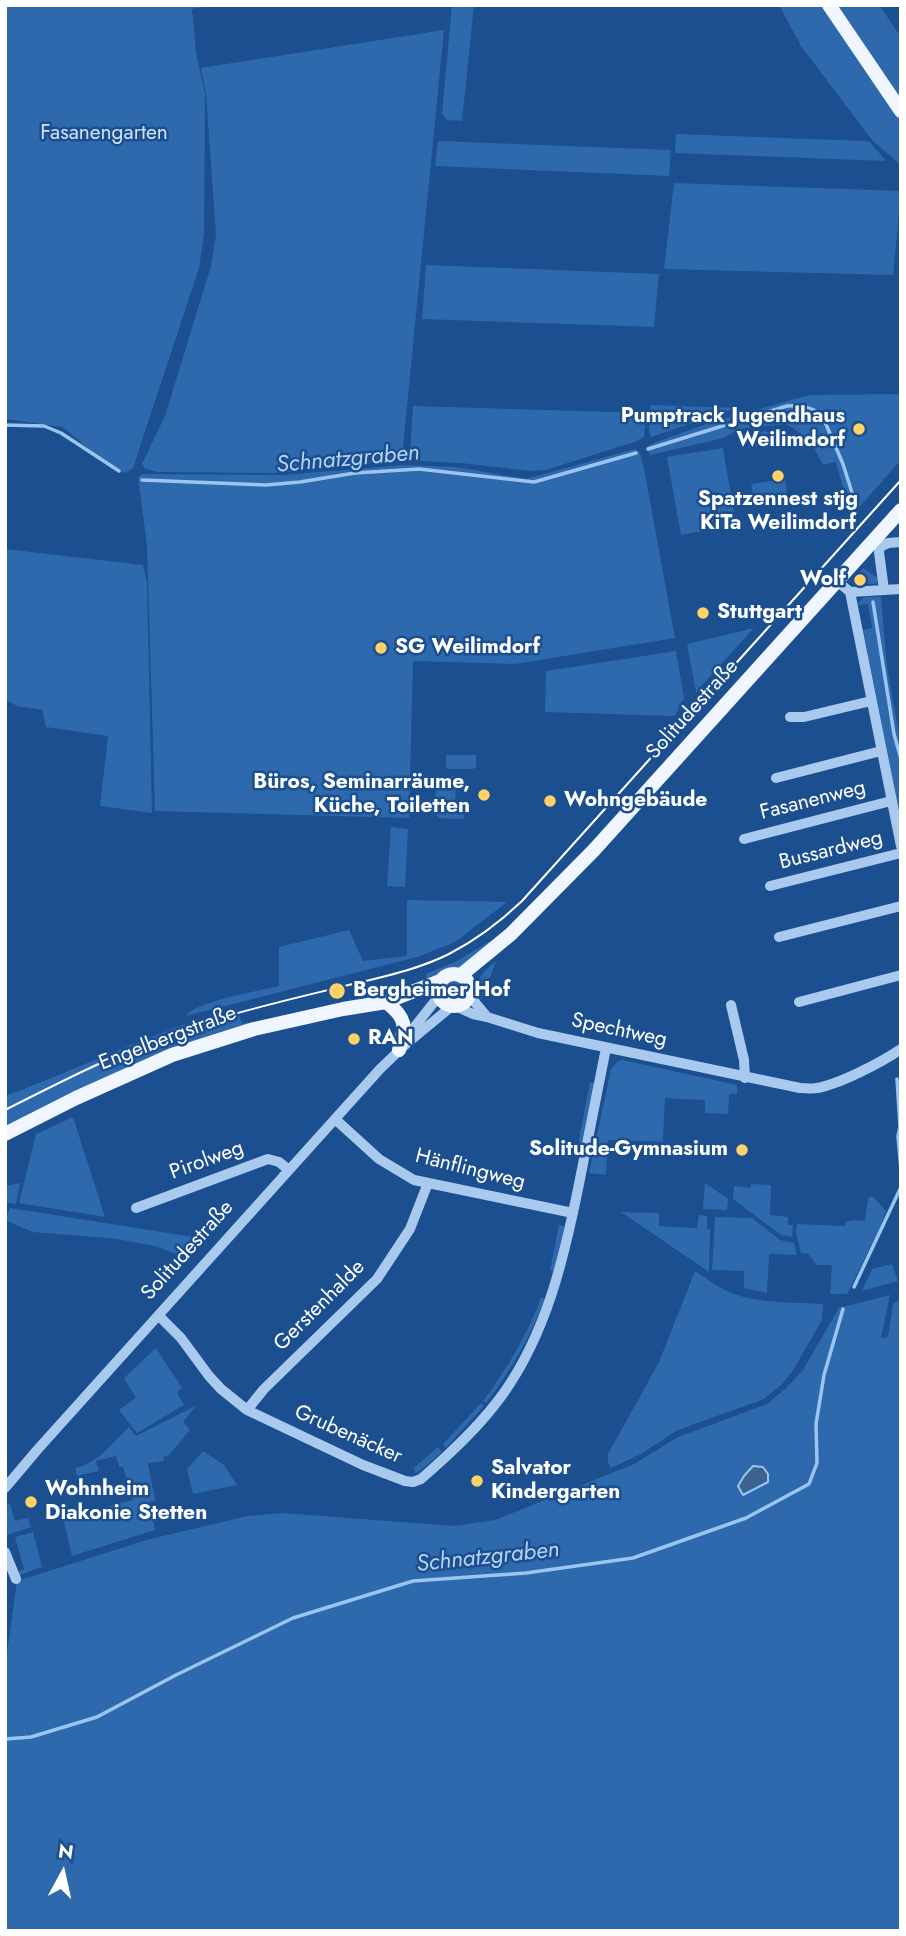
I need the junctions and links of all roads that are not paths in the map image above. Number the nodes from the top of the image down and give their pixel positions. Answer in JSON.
{"nodes":[{"id":1,"x":829,"y":5,"type":"edge"},
{"id":2,"x":870,"y":66,"type":"junction"},
{"id":3,"x":901,"y":99,"type":"edge"},
{"id":4,"x":901,"y":111,"type":"edge"},
{"id":5,"x":901,"y":510,"type":"edge"},
{"id":6,"x":901,"y":542,"type":"edge"},
{"id":7,"x":837,"y":581,"type":"junction"},
{"id":8,"x":901,"y":589,"type":"edge"},
{"id":9,"x":884,"y":590,"type":"junction"},
{"id":10,"x":850,"y":593,"type":"junction"},
{"id":11,"x":871,"y":701,"type":"junction"},
{"id":12,"x":790,"y":717,"type":"dead end"},
{"id":13,"x":881,"y":751,"type":"junction"},
{"id":14,"x":776,"y":778,"type":"dead end"},
{"id":15,"x":891,"y":801,"type":"junction"},
{"id":16,"x":744,"y":839,"type":"dead end"},
{"id":17,"x":901,"y":846,"type":"edge"},
{"id":18,"x":901,"y":853,"type":"edge"},
{"id":19,"x":770,"y":886,"type":"dead end"},
{"id":20,"x":901,"y":906,"type":"edge"},
{"id":21,"x":779,"y":937,"type":"dead end"},
{"id":22,"x":901,"y":975,"type":"edge"},
{"id":23,"x":466,"y":984,"type":"junction"},
{"id":24,"x":439,"y":991,"type":"junction"},
{"id":25,"x":391,"y":1000,"type":"junction"},
{"id":26,"x":799,"y":1002,"type":"dead end"},
{"id":27,"x":731,"y":1004,"type":"dead end"},
{"id":28,"x":454,"y":1006,"type":"junction"},
{"id":29,"x":487,"y":1017,"type":"junction"},
{"id":30,"x":402,"y":1047,"type":"junction"},
{"id":31,"x":606,"y":1048,"type":"junction"},
{"id":32,"x":901,"y":1049,"type":"edge"},
{"id":33,"x":745,"y":1078,"type":"junction"},
{"id":34,"x":335,"y":1119,"type":"junction"},
{"id":35,"x":5,"y":1134,"type":"edge"},
{"id":36,"x":289,"y":1170,"type":"junction"},
{"id":37,"x":428,"y":1183,"type":"junction"},
{"id":38,"x":136,"y":1208,"type":"dead end"},
{"id":39,"x":573,"y":1213,"type":"junction"},
{"id":40,"x":159,"y":1316,"type":"junction"},
{"id":41,"x":247,"y":1410,"type":"junction"},
{"id":42,"x":5,"y":1488,"type":"edge"},
{"id":43,"x":5,"y":1552,"type":"edge"},
{"id":44,"x":16,"y":1578,"type":"dead end"}],
"edges":[{"from":1,"to":2,"type":"main road"},
{"from":2,"to":3,"type":"main road"},
{"from":2,"to":4,"type":"main road"},
{"from":5,"to":7,"type":"main road","name":"Solitudestraße"},
{"from":6,"to":9,"type":"street"},
{"from":7,"to":10,"type":"street"},
{"from":7,"to":23,"type":"main road","name":"Solitudestraße"},
{"from":8,"to":9,"type":"street"},
{"from":9,"to":10,"type":"street"},
{"from":10,"to":11,"type":"street"},
{"from":11,"to":12,"type":"street"},
{"from":11,"to":13,"type":"street"},
{"from":13,"to":14,"type":"street"},
{"from":13,"to":15,"type":"street"},
{"from":15,"to":16,"type":"street","name":"Fasanenweg"},
{"from":15,"to":17,"type":"street"},
{"from":18,"to":19,"type":"street","name":"Bussardweg"},
{"from":20,"to":21,"type":"street"},
{"from":22,"to":26,"type":"street"},
{"from":23,"to":24,"type":"main road"},
{"from":23,"to":28,"type":"main road"},
{"from":23,"to":29,"type":"street"},
{"from":24,"to":25,"type":"main road","name":"Engelbergstraße"},
{"from":24,"to":28,"type":"main road"},
{"from":24,"to":30,"type":"street","name":"Solitudestraße"},
{"from":25,"to":30,"type":"main road"},
{"from":25,"to":35,"type":"main road","name":"Engelbergstraße"},
{"from":27,"to":33,"type":"street"},
{"from":28,"to":29,"type":"street","name":"Spechtweg"},
{"from":28,"to":30,"type":"street","name":"Solitudestraße"},
{"from":29,"to":31,"type":"street","name":"Spechtweg"},
{"from":30,"to":34,"type":"street","name":"Solitudestraße"},
{"from":31,"to":33,"type":"street","name":"Spechtweg"},
{"from":31,"to":39,"type":"street","name":"Grubenäcker"},
{"from":32,"to":33,"type":"street","name":"Spechtweg"},
{"from":34,"to":36,"type":"street","name":"Solitudestraße"},
{"from":34,"to":37,"type":"street","name":"Hänflingweg"},
{"from":36,"to":38,"type":"street","name":"Pirolweg"},
{"from":36,"to":40,"type":"street","name":"Solitudestraße"},
{"from":37,"to":39,"type":"street","name":"Hänflingweg"},
{"from":37,"to":41,"type":"street","name":"Gerstenhalde"},
{"from":39,"to":41,"type":"street","name":"Grubenäcker"},
{"from":40,"to":41,"type":"street","name":"Grubenäcker"},
{"from":40,"to":42,"type":"street","name":"Solitudestraße"},
{"from":43,"to":44,"type":"street"}]}
